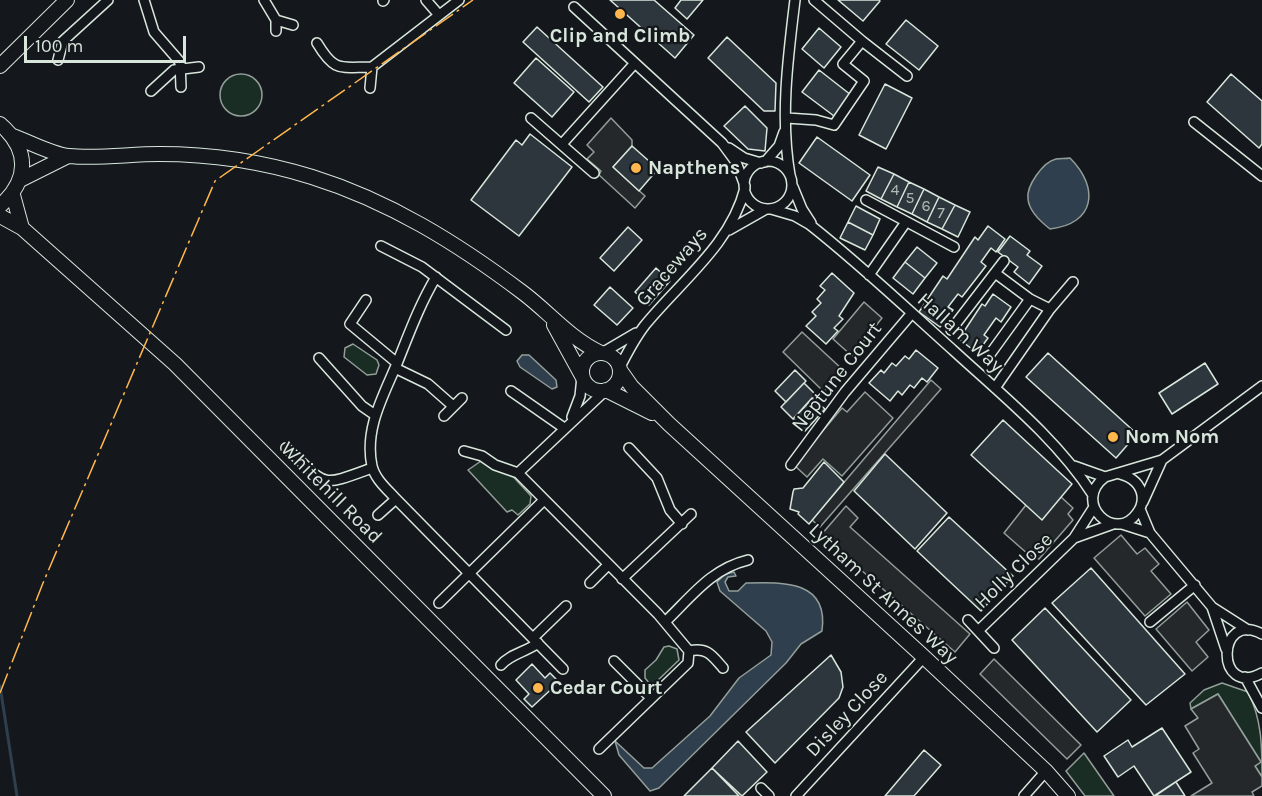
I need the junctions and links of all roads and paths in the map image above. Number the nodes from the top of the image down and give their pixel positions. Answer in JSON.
{"nodes":[{"id":1,"x":67,"y":0,"type":"edge"},
{"id":2,"x":108,"y":0,"type":"edge"},
{"id":3,"x":144,"y":0,"type":"edge"},
{"id":4,"x":264,"y":0,"type":"edge"},
{"id":5,"x":426,"y":0,"type":"edge"},
{"id":6,"x":459,"y":0,"type":"edge"},
{"id":7,"x":795,"y":0,"type":"edge"},
{"id":8,"x":814,"y":0,"type":"edge"},
{"id":9,"x":574,"y":7,"type":"dead end"},
{"id":10,"x":439,"y":15,"type":"junction"},
{"id":11,"x":276,"y":20,"type":"junction"},
{"id":12,"x":293,"y":25,"type":"dead end"},
{"id":13,"x":276,"y":32,"type":"dead end"},
{"id":14,"x":862,"y":41,"type":"junction"},
{"id":15,"x":317,"y":43,"type":"dead end"},
{"id":16,"x":58,"y":60,"type":"dead end"},
{"id":17,"x":635,"y":63,"type":"junction"},
{"id":18,"x":0,"y":66,"type":"edge"},
{"id":19,"x":200,"y":67,"type":"dead end"},
{"id":20,"x":372,"y":67,"type":"junction"},
{"id":21,"x":182,"y":68,"type":"junction"},
{"id":22,"x":907,"y":76,"type":"dead end"},
{"id":23,"x":182,"y":87,"type":"dead end"},
{"id":24,"x":370,"y":88,"type":"dead end"},
{"id":25,"x":151,"y":91,"type":"dead end"},
{"id":26,"x":531,"y":118,"type":"dead end"},
{"id":27,"x":787,"y":118,"type":"junction"},
{"id":28,"x":1194,"y":122,"type":"dead end"},
{"id":29,"x":0,"y":124,"type":"edge"},
{"id":30,"x":13,"y":136,"type":"junction"},
{"id":31,"x":722,"y":143,"type":"junction"},
{"id":32,"x":562,"y":144,"type":"junction"},
{"id":33,"x":68,"y":156,"type":"junction"},
{"id":34,"x":763,"y":162,"type":"junction"},
{"id":35,"x":594,"y":173,"type":"dead end"},
{"id":36,"x":1262,"y":176,"type":"edge"},
{"id":37,"x":20,"y":180,"type":"junction"},
{"id":38,"x":791,"y":180,"type":"junction"},
{"id":39,"x":745,"y":187,"type":"junction"},
{"id":40,"x":13,"y":195,"type":"junction"},
{"id":41,"x":866,"y":200,"type":"dead end"},
{"id":42,"x":0,"y":206,"type":"edge"},
{"id":43,"x":768,"y":209,"type":"junction"},
{"id":44,"x":0,"y":216,"type":"edge"},
{"id":45,"x":906,"y":222,"type":"junction"},
{"id":46,"x":22,"y":228,"type":"junction"},
{"id":47,"x":818,"y":231,"type":"junction"},
{"id":48,"x":727,"y":232,"type":"junction"},
{"id":49,"x":381,"y":246,"type":"dead end"},
{"id":50,"x":954,"y":248,"type":"dead end"},
{"id":51,"x":1004,"y":261,"type":"dead end"},
{"id":52,"x":995,"y":273,"type":"junction"},
{"id":53,"x":869,"y":275,"type":"junction"},
{"id":54,"x":436,"y":277,"type":"junction"},
{"id":55,"x":1073,"y":282,"type":"dead end"},
{"id":56,"x":1030,"y":299,"type":"junction"},
{"id":57,"x":366,"y":300,"type":"dead end"},
{"id":58,"x":1050,"y":309,"type":"junction"},
{"id":59,"x":546,"y":312,"type":"junction"},
{"id":60,"x":912,"y":313,"type":"junction"},
{"id":61,"x":644,"y":326,"type":"junction"},
{"id":62,"x":506,"y":330,"type":"dead end"},
{"id":63,"x":951,"y":330,"type":"dead end"},
{"id":64,"x":601,"y":353,"type":"junction"},
{"id":65,"x":988,"y":357,"type":"dead end"},
{"id":66,"x":320,"y":358,"type":"dead end"},
{"id":67,"x":396,"y":365,"type":"junction"},
{"id":68,"x":620,"y":369,"type":"junction"},
{"id":69,"x":582,"y":377,"type":"junction"},
{"id":70,"x":1262,"y":386,"type":"edge"},
{"id":71,"x":995,"y":388,"type":"junction"},
{"id":72,"x":511,"y":391,"type":"dead end"},
{"id":73,"x":605,"y":391,"type":"junction"},
{"id":74,"x":462,"y":398,"type":"dead end"},
{"id":75,"x":453,"y":406,"type":"junction"},
{"id":76,"x":375,"y":415,"type":"junction"},
{"id":77,"x":444,"y":416,"type":"dead end"},
{"id":78,"x":669,"y":424,"type":"junction"},
{"id":79,"x":566,"y":426,"type":"junction"},
{"id":80,"x":286,"y":448,"type":"dead end"},
{"id":81,"x":630,"y":448,"type":"dead end"},
{"id":82,"x":464,"y":451,"type":"dead end"},
{"id":83,"x":1162,"y":460,"type":"junction"},
{"id":84,"x":791,"y":465,"type":"dead end"},
{"id":85,"x":1074,"y":466,"type":"junction"},
{"id":86,"x":372,"y":468,"type":"junction"},
{"id":87,"x":518,"y":473,"type":"junction"},
{"id":88,"x":1120,"y":474,"type":"junction"},
{"id":89,"x":1105,"y":477,"type":"junction"},
{"id":90,"x":1093,"y":495,"type":"junction"},
{"id":91,"x":396,"y":499,"type":"junction"},
{"id":92,"x":544,"y":500,"type":"junction"},
{"id":93,"x":1141,"y":506,"type":"junction"},
{"id":94,"x":1094,"y":507,"type":"junction"},
{"id":95,"x":692,"y":514,"type":"dead end"},
{"id":96,"x":378,"y":515,"type":"dead end"},
{"id":97,"x":682,"y":524,"type":"junction"},
{"id":98,"x":1117,"y":524,"type":"junction"},
{"id":99,"x":1150,"y":532,"type":"junction"},
{"id":100,"x":1074,"y":538,"type":"junction"},
{"id":101,"x":748,"y":560,"type":"dead end"},
{"id":102,"x":608,"y":565,"type":"junction"},
{"id":103,"x":470,"y":573,"type":"junction"},
{"id":104,"x":622,"y":579,"type":"junction"},
{"id":105,"x":590,"y":583,"type":"dead end"},
{"id":106,"x":1194,"y":585,"type":"junction"},
{"id":107,"x":439,"y":603,"type":"dead end"},
{"id":108,"x":566,"y":606,"type":"dead end"},
{"id":109,"x":1212,"y":607,"type":"junction"},
{"id":110,"x":968,"y":620,"type":"dead end"},
{"id":111,"x":665,"y":622,"type":"junction"},
{"id":112,"x":1150,"y":622,"type":"dead end"},
{"id":113,"x":979,"y":630,"type":"junction"},
{"id":114,"x":1248,"y":630,"type":"junction"},
{"id":115,"x":1262,"y":634,"type":"edge"},
{"id":116,"x":536,"y":640,"type":"junction"},
{"id":117,"x":994,"y":648,"type":"dead end"},
{"id":118,"x":1226,"y":649,"type":"junction"},
{"id":119,"x":689,"y":651,"type":"junction"},
{"id":120,"x":924,"y":657,"type":"junction"},
{"id":121,"x":614,"y":661,"type":"dead end"},
{"id":122,"x":501,"y":665,"type":"dead end"},
{"id":123,"x":723,"y":668,"type":"dead end"},
{"id":124,"x":563,"y":669,"type":"dead end"},
{"id":125,"x":1262,"y":673,"type":"edge"},
{"id":126,"x":1245,"y":677,"type":"junction"},
{"id":127,"x":651,"y":698,"type":"junction"},
{"id":128,"x":1262,"y":708,"type":"edge"},
{"id":129,"x":599,"y":749,"type":"dead end"},
{"id":130,"x":1046,"y":771,"type":"junction"},
{"id":131,"x":761,"y":788,"type":"dead end"},
{"id":132,"x":604,"y":796,"type":"edge"},
{"id":133,"x":769,"y":796,"type":"edge"},
{"id":134,"x":796,"y":796,"type":"edge"},
{"id":135,"x":1024,"y":796,"type":"edge"},
{"id":136,"x":1068,"y":796,"type":"edge"}],
"edges":[{"from":1,"to":18,"type":"main road"},
{"from":2,"to":16,"type":"street"},
{"from":3,"to":21,"type":"street"},
{"from":4,"to":11,"type":"street"},
{"from":5,"to":10,"type":"street"},
{"from":6,"to":10,"type":"street"},
{"from":7,"to":27,"type":"street"},
{"from":8,"to":14,"type":"street"},
{"from":9,"to":17,"type":"street"},
{"from":10,"to":20,"type":"street"},
{"from":11,"to":12,"type":"street"},
{"from":11,"to":13,"type":"street"},
{"from":14,"to":22,"type":"street"},
{"from":14,"to":27,"type":"street"},
{"from":15,"to":20,"type":"street"},
{"from":17,"to":31,"type":"street"},
{"from":17,"to":32,"type":"street"},
{"from":19,"to":21,"type":"street"},
{"from":20,"to":24,"type":"street"},
{"from":21,"to":23,"type":"street"},
{"from":21,"to":25,"type":"street"},
{"from":26,"to":32,"type":"street"},
{"from":27,"to":34,"type":"street"},
{"from":27,"to":38,"type":"street"},
{"from":28,"to":36,"type":"street"},
{"from":29,"to":30,"type":"main road"},
{"from":30,"to":33,"type":"main road"},
{"from":30,"to":37,"type":"main road"},
{"from":31,"to":34,"type":"street"},
{"from":31,"to":39,"type":"street"},
{"from":32,"to":35,"type":"street"},
{"from":33,"to":37,"type":"main road"},
{"from":33,"to":59,"type":"main road"},
{"from":34,"to":38,"type":"street"},
{"from":34,"to":39,"type":"street"},
{"from":37,"to":40,"type":"main road"},
{"from":38,"to":43,"type":"street"},
{"from":38,"to":47,"type":"street","name":"Hallam Way"},
{"from":39,"to":43,"type":"street"},
{"from":39,"to":48,"type":"street","name":"Graceways"},
{"from":40,"to":42,"type":"main road"},
{"from":40,"to":46,"type":"main road"},
{"from":41,"to":45,"type":"street"},
{"from":43,"to":47,"type":"street","name":"Hallam Way"},
{"from":43,"to":48,"type":"street","name":"Graceways"},
{"from":44,"to":46,"type":"main road","name":"Whitehill Road"},
{"from":45,"to":50,"type":"street"},
{"from":45,"to":53,"type":"street"},
{"from":46,"to":132,"type":"main road","name":"Whitehill Road"},
{"from":47,"to":53,"type":"street","name":"Hallam Way"},
{"from":48,"to":61,"type":"street","name":"Graceways"},
{"from":49,"to":54,"type":"street"},
{"from":51,"to":52,"type":"street"},
{"from":52,"to":56,"type":"street"},
{"from":52,"to":63,"type":"street"},
{"from":53,"to":60,"type":"street","name":"Hallam Way"},
{"from":54,"to":62,"type":"street"},
{"from":54,"to":67,"type":"street"},
{"from":55,"to":58,"type":"street"},
{"from":56,"to":58,"type":"street"},
{"from":56,"to":65,"type":"street"},
{"from":57,"to":67,"type":"street"},
{"from":58,"to":71,"type":"street"},
{"from":59,"to":64,"type":"main road"},
{"from":59,"to":69,"type":"main road"},
{"from":60,"to":71,"type":"street","name":"Hallam Way"},
{"from":60,"to":84,"type":"street","name":"Neptune Court"},
{"from":61,"to":64,"type":"street","name":"Graceways"},
{"from":61,"to":68,"type":"street","name":"Graceways"},
{"from":64,"to":68,"type":"main road"},
{"from":64,"to":69,"type":"main road"},
{"from":66,"to":76,"type":"street"},
{"from":67,"to":75,"type":"street"},
{"from":67,"to":76,"type":"street"},
{"from":68,"to":73,"type":"main road"},
{"from":68,"to":78,"type":"main road","name":"Lytham St Annes Way"},
{"from":69,"to":73,"type":"main road"},
{"from":69,"to":79,"type":"street"},
{"from":70,"to":83,"type":"street"},
{"from":71,"to":85,"type":"street","name":"Hallam Way"},
{"from":72,"to":79,"type":"street"},
{"from":73,"to":78,"type":"main road","name":"Lytham St Annes Way"},
{"from":73,"to":79,"type":"street"},
{"from":74,"to":75,"type":"street"},
{"from":75,"to":77,"type":"street"},
{"from":76,"to":86,"type":"street"},
{"from":78,"to":120,"type":"main road","name":"Lytham St Annes Way"},
{"from":79,"to":87,"type":"street"},
{"from":80,"to":86,"type":"street"},
{"from":81,"to":97,"type":"street"},
{"from":82,"to":87,"type":"street"},
{"from":83,"to":88,"type":"street"},
{"from":83,"to":93,"type":"street"},
{"from":85,"to":89,"type":"street","name":"Hallam Way"},
{"from":85,"to":90,"type":"street","name":"Hallam Way"},
{"from":86,"to":91,"type":"street"},
{"from":87,"to":92,"type":"street"},
{"from":88,"to":89,"type":"street"},
{"from":88,"to":93,"type":"street"},
{"from":89,"to":90,"type":"street"},
{"from":90,"to":94,"type":"street"},
{"from":91,"to":96,"type":"street"},
{"from":91,"to":103,"type":"street"},
{"from":92,"to":102,"type":"street"},
{"from":92,"to":103,"type":"street"},
{"from":93,"to":98,"type":"street"},
{"from":93,"to":99,"type":"street"},
{"from":94,"to":98,"type":"street"},
{"from":94,"to":100,"type":"street","name":"Holly Close"},
{"from":95,"to":97,"type":"street"},
{"from":97,"to":104,"type":"street"},
{"from":98,"to":99,"type":"street"},
{"from":98,"to":100,"type":"street","name":"Holly Close"},
{"from":99,"to":106,"type":"street"},
{"from":100,"to":113,"type":"street","name":"Holly Close"},
{"from":101,"to":111,"type":"street"},
{"from":102,"to":104,"type":"street"},
{"from":102,"to":105,"type":"street"},
{"from":103,"to":107,"type":"street"},
{"from":103,"to":116,"type":"street"},
{"from":104,"to":111,"type":"street"},
{"from":106,"to":109,"type":"street"},
{"from":106,"to":112,"type":"street"},
{"from":108,"to":116,"type":"street"},
{"from":109,"to":114,"type":"street"},
{"from":109,"to":118,"type":"street"},
{"from":110,"to":113,"type":"street","name":"Holly Close"},
{"from":111,"to":119,"type":"street"},
{"from":113,"to":117,"type":"street","name":"Holly Close"},
{"from":114,"to":115,"type":"street"},
{"from":114,"to":118,"type":"street"},
{"from":116,"to":122,"type":"street"},
{"from":116,"to":124,"type":"street"},
{"from":118,"to":126,"type":"street"},
{"from":119,"to":123,"type":"street"},
{"from":119,"to":127,"type":"street"},
{"from":120,"to":130,"type":"main road","name":"Lytham St Annes Way"},
{"from":120,"to":134,"type":"street","name":"Disley Close"},
{"from":121,"to":127,"type":"street"},
{"from":125,"to":126,"type":"street"},
{"from":126,"to":128,"type":"street"},
{"from":127,"to":129,"type":"street"},
{"from":130,"to":135,"type":"street"},
{"from":130,"to":136,"type":"main road","name":"Lytham St Annes Way"},
{"from":131,"to":133,"type":"street"}]}
